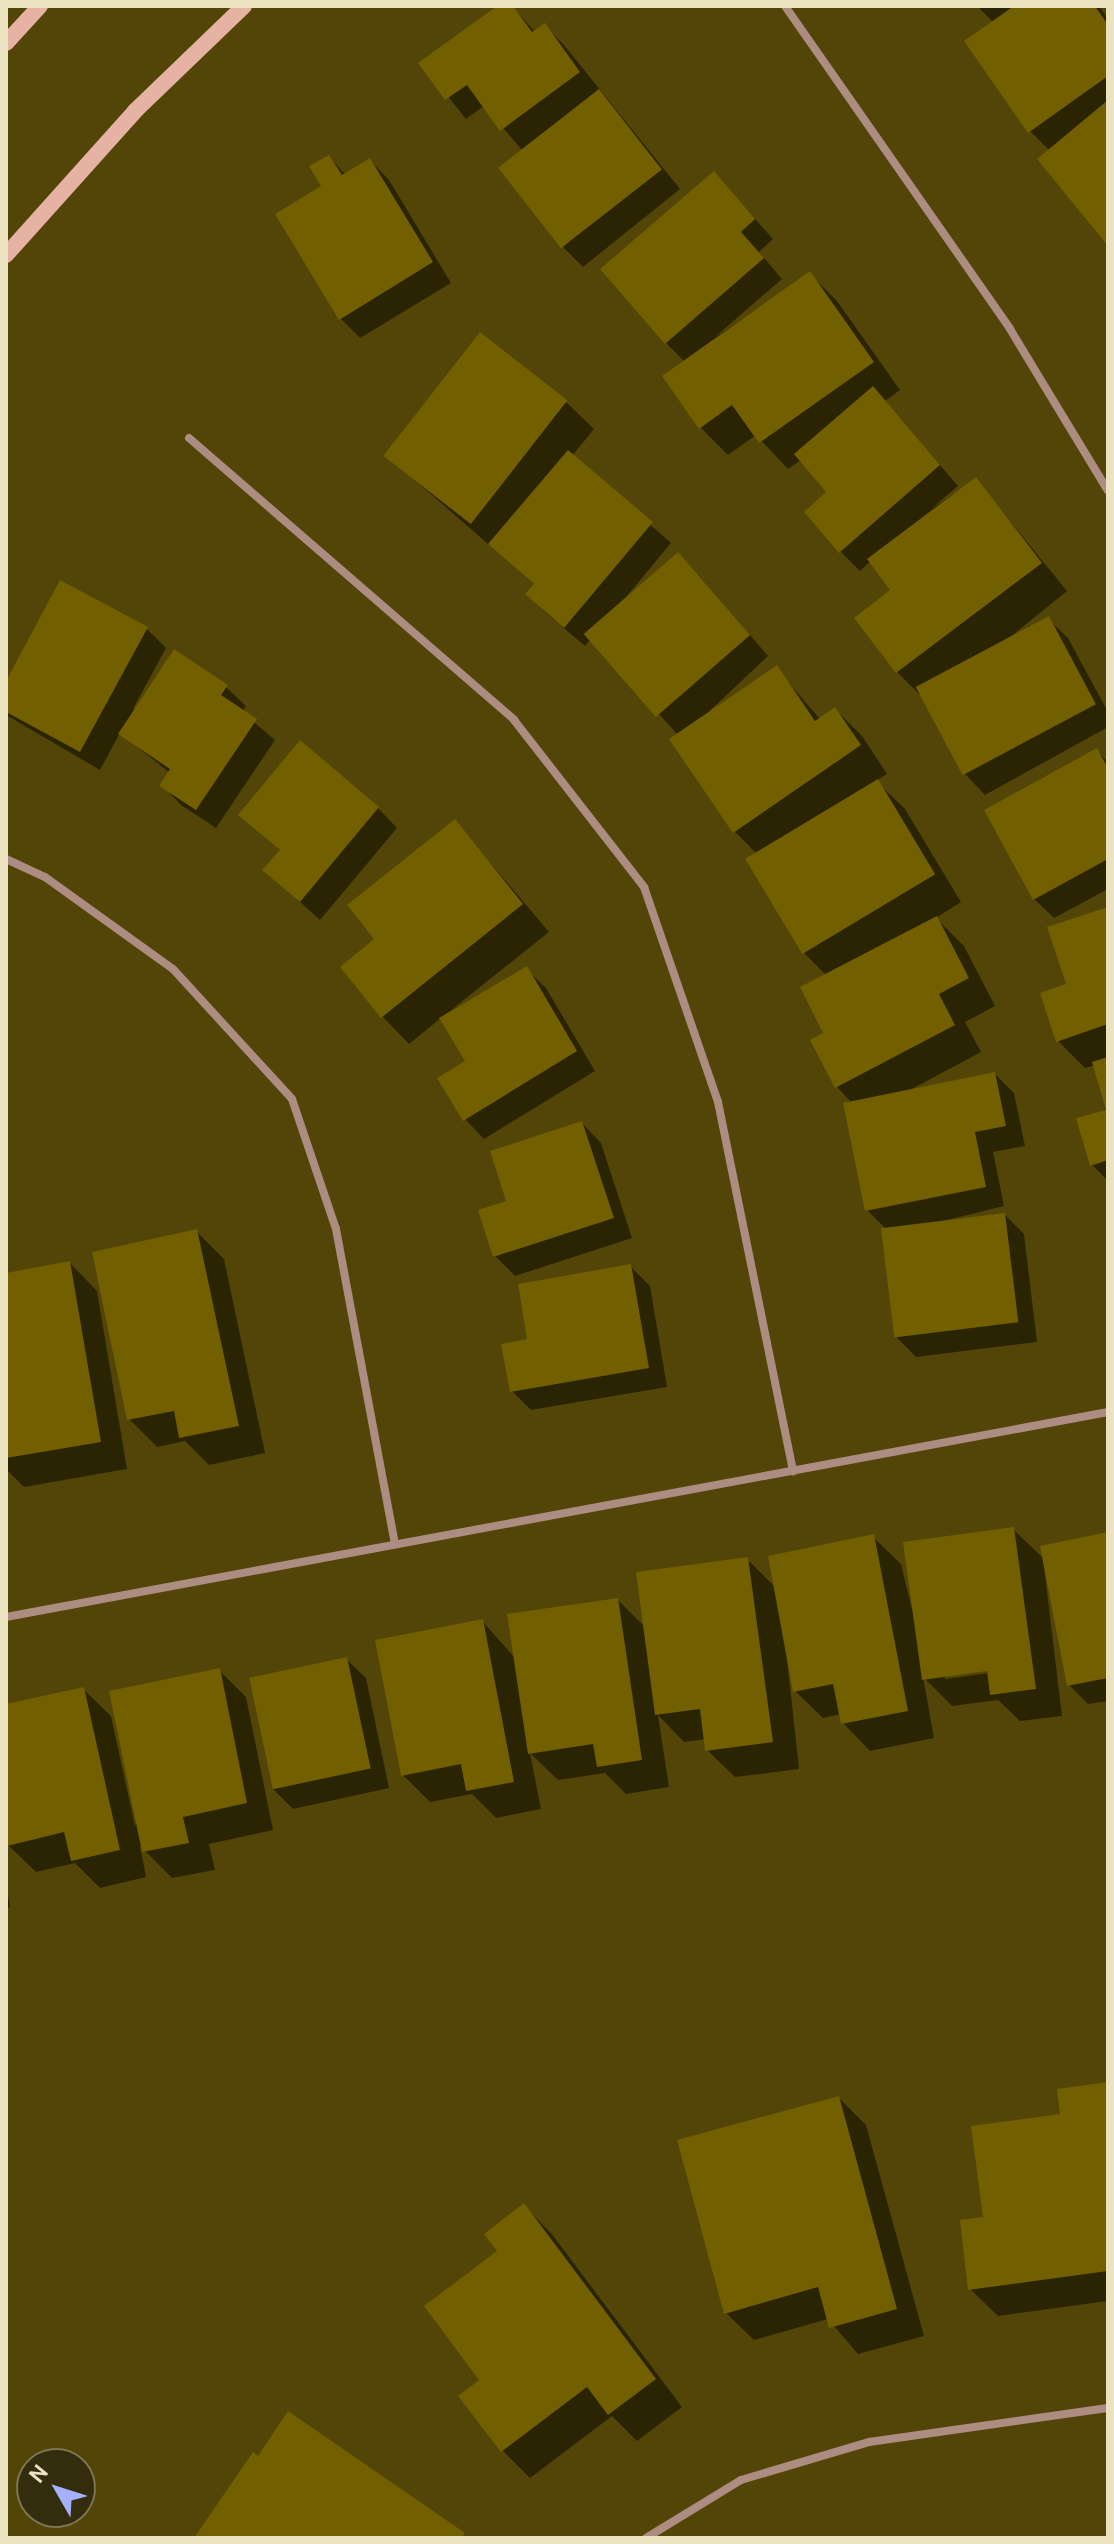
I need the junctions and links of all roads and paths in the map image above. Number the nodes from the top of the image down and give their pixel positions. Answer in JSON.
{"nodes":[{"id":1,"x":40,"y":6,"type":"edge"},
{"id":2,"x":244,"y":6,"type":"edge"},
{"id":3,"x":785,"y":6,"type":"edge"},
{"id":4,"x":6,"y":43,"type":"edge"},
{"id":5,"x":6,"y":255,"type":"edge"},
{"id":6,"x":189,"y":438,"type":"dead end"},
{"id":7,"x":1108,"y":491,"type":"edge"},
{"id":8,"x":6,"y":859,"type":"edge"},
{"id":9,"x":1108,"y":1412,"type":"edge"},
{"id":10,"x":793,"y":1471,"type":"junction"},
{"id":11,"x":395,"y":1544,"type":"junction"},
{"id":12,"x":6,"y":1617,"type":"edge"},
{"id":13,"x":1108,"y":2408,"type":"edge"},
{"id":14,"x":646,"y":2538,"type":"edge"}],
"edges":[{"from":1,"to":4,"type":"main road"},
{"from":2,"to":5,"type":"main road"},
{"from":3,"to":7,"type":"street"},
{"from":6,"to":10,"type":"street"},
{"from":8,"to":11,"type":"street"},
{"from":9,"to":10,"type":"street"},
{"from":10,"to":11,"type":"street"},
{"from":11,"to":12,"type":"street"},
{"from":13,"to":14,"type":"street"}]}
